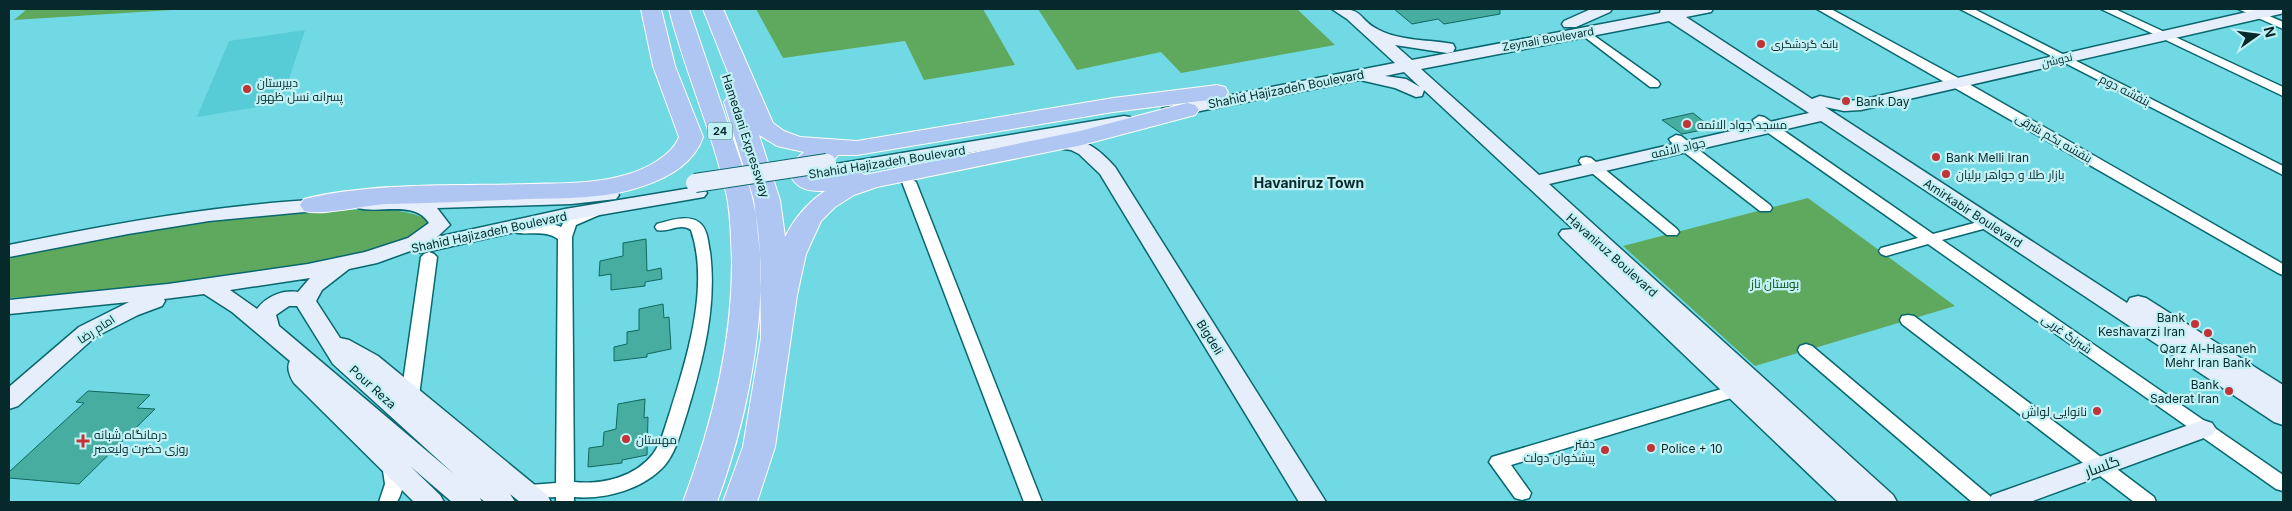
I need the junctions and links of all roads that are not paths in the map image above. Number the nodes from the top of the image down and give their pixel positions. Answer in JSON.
{"nodes":[{"id":1,"x":651,"y":9,"type":"edge"},
{"id":2,"x":679,"y":9,"type":"edge"},
{"id":3,"x":704,"y":9,"type":"edge"},
{"id":4,"x":713,"y":9,"type":"edge"},
{"id":5,"x":1335,"y":9,"type":"edge"},
{"id":6,"x":1340,"y":9,"type":"edge"},
{"id":7,"x":1604,"y":9,"type":"edge"},
{"id":8,"x":1649,"y":9,"type":"edge"},
{"id":9,"x":1706,"y":9,"type":"edge"},
{"id":10,"x":1720,"y":9,"type":"edge"},
{"id":11,"x":1823,"y":9,"type":"edge"},
{"id":12,"x":1966,"y":9,"type":"edge"},
{"id":13,"x":2107,"y":9,"type":"edge"},
{"id":14,"x":2280,"y":9,"type":"edge"},
{"id":15,"x":2250,"y":11,"type":"edge"},
{"id":16,"x":1674,"y":12,"type":"edge"},
{"id":17,"x":2283,"y":26,"type":"edge"},
{"id":18,"x":1577,"y":30,"type":"junction"},
{"id":19,"x":1371,"y":34,"type":"junction"},
{"id":20,"x":2165,"y":35,"type":"junction"},
{"id":21,"x":1722,"y":43,"type":"junction"},
{"id":22,"x":1447,"y":53,"type":"junction"},
{"id":23,"x":2064,"y":58,"type":"junction"},
{"id":24,"x":1394,"y":63,"type":"junction"},
{"id":25,"x":1347,"y":76,"type":"junction"},
{"id":26,"x":1958,"y":83,"type":"junction"},
{"id":27,"x":1654,"y":84,"type":"dead end"},
{"id":28,"x":1425,"y":91,"type":"junction"},
{"id":29,"x":2283,"y":92,"type":"edge"},
{"id":30,"x":1219,"y":97,"type":"junction"},
{"id":31,"x":1861,"y":105,"type":"junction"},
{"id":32,"x":1818,"y":108,"type":"junction"},
{"id":33,"x":1765,"y":124,"type":"junction"},
{"id":34,"x":1121,"y":128,"type":"junction"},
{"id":35,"x":1866,"y":131,"type":"junction"},
{"id":36,"x":1056,"y":143,"type":"junction"},
{"id":37,"x":1681,"y":143,"type":"junction"},
{"id":38,"x":857,"y":148,"type":"junction"},
{"id":39,"x":996,"y":154,"type":"junction"},
{"id":40,"x":1590,"y":164,"type":"junction"},
{"id":41,"x":1108,"y":171,"type":"junction"},
{"id":42,"x":2283,"y":171,"type":"edge"},
{"id":43,"x":1529,"y":178,"type":"junction"},
{"id":44,"x":909,"y":182,"type":"dead end"},
{"id":45,"x":696,"y":188,"type":"junction"},
{"id":46,"x":387,"y":203,"type":"junction"},
{"id":47,"x":312,"y":205,"type":"junction"},
{"id":48,"x":612,"y":208,"type":"junction"},
{"id":49,"x":1765,"y":208,"type":"dead end"},
{"id":50,"x":1978,"y":226,"type":"dead end"},
{"id":51,"x":662,"y":227,"type":"dead end"},
{"id":52,"x":1672,"y":232,"type":"dead end"},
{"id":53,"x":481,"y":233,"type":"junction"},
{"id":54,"x":565,"y":237,"type":"junction"},
{"id":55,"x":1932,"y":238,"type":"junction"},
{"id":56,"x":9,"y":251,"type":"edge"},
{"id":57,"x":1886,"y":251,"type":"dead end"},
{"id":58,"x":384,"y":255,"type":"junction"},
{"id":59,"x":429,"y":257,"type":"dead end"},
{"id":60,"x":350,"y":262,"type":"junction"},
{"id":61,"x":2283,"y":270,"type":"edge"},
{"id":62,"x":205,"y":288,"type":"junction"},
{"id":63,"x":305,"y":301,"type":"junction"},
{"id":64,"x":9,"y":307,"type":"edge"},
{"id":65,"x":1908,"y":320,"type":"dead end"},
{"id":66,"x":268,"y":330,"type":"junction"},
{"id":67,"x":776,"y":338,"type":"junction"},
{"id":68,"x":329,"y":340,"type":"junction"},
{"id":69,"x":1806,"y":350,"type":"dead end"},
{"id":70,"x":299,"y":356,"type":"junction"},
{"id":71,"x":1735,"y":391,"type":"junction"},
{"id":72,"x":410,"y":396,"type":"junction"},
{"id":73,"x":2283,"y":396,"type":"edge"},
{"id":74,"x":9,"y":400,"type":"edge"},
{"id":75,"x":2283,"y":416,"type":"edge"},
{"id":76,"x":2203,"y":429,"type":"junction"},
{"id":77,"x":391,"y":463,"type":"junction"},
{"id":78,"x":2100,"y":466,"type":"junction"},
{"id":79,"x":2283,"y":484,"type":"edge"},
{"id":80,"x":1522,"y":493,"type":"dead end"},
{"id":81,"x":565,"y":495,"type":"edge"},
{"id":82,"x":531,"y":497,"type":"edge"},
{"id":83,"x":388,"y":502,"type":"edge"},
{"id":84,"x":431,"y":502,"type":"edge"},
{"id":85,"x":469,"y":502,"type":"edge"},
{"id":86,"x":502,"y":502,"type":"edge"},
{"id":87,"x":700,"y":502,"type":"edge"},
{"id":88,"x":740,"y":502,"type":"edge"},
{"id":89,"x":1033,"y":502,"type":"edge"},
{"id":90,"x":1312,"y":502,"type":"edge"},
{"id":91,"x":1855,"y":502,"type":"edge"},
{"id":92,"x":1884,"y":502,"type":"edge"},
{"id":93,"x":1984,"y":502,"type":"edge"},
{"id":94,"x":2001,"y":502,"type":"edge"},
{"id":95,"x":2147,"y":502,"type":"edge"}],
"edges":[{"from":1,"to":47,"type":"highway"},
{"from":2,"to":87,"type":"highway","name":"Hamedani Expressway","number":"24"},
{"from":3,"to":67,"type":"highway","name":"Hamedani Expressway","number":"24"},
{"from":4,"to":38,"type":"highway"},
{"from":5,"to":24,"type":"main road","name":"Havaniruz Boulevard"},
{"from":6,"to":19,"type":"main road","name":"Havaniruz Boulevard"},
{"from":7,"to":18,"type":"main road"},
{"from":8,"to":18,"type":"main road","name":"Zeynali Boulevard"},
{"from":9,"to":16,"type":"main road","name":"Zeynali Boulevard"},
{"from":10,"to":21,"type":"main road"},
{"from":11,"to":26,"type":"street","name":"بنفشه یکم شرقی"},
{"from":12,"to":23,"type":"street","name":"بنفشه دوم"},
{"from":13,"to":20,"type":"street"},
{"from":14,"to":15,"type":"main road","name":"ندوشن"},
{"from":15,"to":17,"type":"street"},
{"from":15,"to":20,"type":"main road","name":"ندوشن"},
{"from":16,"to":18,"type":"main road","name":"Zeynali Boulevard"},
{"from":16,"to":21,"type":"main road","name":"Amirkabir Boulevard"},
{"from":18,"to":21,"type":"main road"},
{"from":18,"to":22,"type":"main road","name":"Zeynali Boulevard"},
{"from":18,"to":27,"type":"street"},
{"from":19,"to":22,"type":"main road"},
{"from":19,"to":24,"type":"main road","name":"Havaniruz Boulevard"},
{"from":20,"to":23,"type":"main road","name":"ندوشن"},
{"from":20,"to":29,"type":"street"},
{"from":21,"to":32,"type":"main road","name":"Amirkabir Boulevard"},
{"from":22,"to":24,"type":"main road","name":"Zeynali Boulevard"},
{"from":22,"to":28,"type":"main road"},
{"from":23,"to":26,"type":"main road","name":"ندوشن"},
{"from":23,"to":42,"type":"street","name":"بنفشه دوم"},
{"from":24,"to":25,"type":"main road","name":"Shahid Hajizadeh Boulevard"},
{"from":24,"to":28,"type":"main road","name":"Havaniruz Boulevard"},
{"from":24,"to":30,"type":"main road","name":"Shahid Hajizadeh Boulevard"},
{"from":25,"to":28,"type":"main road"},
{"from":25,"to":30,"type":"main road","name":"Shahid Hajizadeh Boulevard"},
{"from":26,"to":31,"type":"main road","name":"ندوشن"},
{"from":26,"to":61,"type":"street","name":"بنفشه یکم شرقی"},
{"from":28,"to":43,"type":"main road","name":"Havaniruz Boulevard"},
{"from":28,"to":71,"type":"main road","name":"Havaniruz Boulevard"},
{"from":30,"to":34,"type":"highway"},
{"from":30,"to":38,"type":"highway"},
{"from":30,"to":45,"type":"main road","name":"Shahid Hajizadeh Boulevard"},
{"from":31,"to":32,"type":"main road","name":"ندوشن"},
{"from":31,"to":35,"type":"main road"},
{"from":32,"to":33,"type":"main road","name":"جواد الائمه"},
{"from":32,"to":35,"type":"main road","name":"Amirkabir Boulevard"},
{"from":32,"to":75,"type":"main road","name":"Amirkabir Boulevard"},
{"from":33,"to":37,"type":"main road","name":"جواد الائمه"},
{"from":33,"to":55,"type":"street","name":"شبرنگ غربی"},
{"from":34,"to":36,"type":"highway"},
{"from":34,"to":41,"type":"main road"},
{"from":35,"to":73,"type":"main road","name":"Amirkabir Boulevard"},
{"from":36,"to":39,"type":"highway"},
{"from":36,"to":41,"type":"main road"},
{"from":37,"to":40,"type":"main road","name":"جواد الائمه"},
{"from":37,"to":49,"type":"street"},
{"from":38,"to":39,"type":"highway"},
{"from":39,"to":67,"type":"highway"},
{"from":40,"to":43,"type":"main road","name":"جواد الائمه"},
{"from":40,"to":52,"type":"street"},
{"from":41,"to":90,"type":"main road","name":"Bigdeli"},
{"from":43,"to":92,"type":"main road","name":"Havaniruz Boulevard"},
{"from":44,"to":89,"type":"street"},
{"from":45,"to":46,"type":"main road","name":"Shahid Hajizadeh Boulevard"},
{"from":45,"to":48,"type":"main road","name":"Shahid Hajizadeh Boulevard"},
{"from":46,"to":47,"type":"main road"},
{"from":46,"to":58,"type":"main road"},
{"from":47,"to":56,"type":"main road"},
{"from":48,"to":53,"type":"main road","name":"Shahid Hajizadeh Boulevard"},
{"from":48,"to":54,"type":"street"},
{"from":50,"to":55,"type":"street"},
{"from":51,"to":81,"type":"street"},
{"from":53,"to":54,"type":"street"},
{"from":53,"to":58,"type":"main road","name":"Shahid Hajizadeh Boulevard"},
{"from":54,"to":81,"type":"street"},
{"from":55,"to":57,"type":"street"},
{"from":55,"to":76,"type":"street","name":"شبرنگ غربی"},
{"from":58,"to":60,"type":"main road"},
{"from":59,"to":72,"type":"street"},
{"from":60,"to":62,"type":"main road"},
{"from":60,"to":63,"type":"main road"},
{"from":62,"to":64,"type":"main road"},
{"from":62,"to":66,"type":"main road","name":"Pour Reza"},
{"from":62,"to":74,"type":"main road","name":"امام رضا"},
{"from":63,"to":66,"type":"main road"},
{"from":63,"to":68,"type":"main road","name":"Pour Reza"},
{"from":65,"to":78,"type":"street"},
{"from":66,"to":70,"type":"main road","name":"Pour Reza"},
{"from":67,"to":88,"type":"highway","name":"Hamedani Expressway","number":"24"},
{"from":68,"to":72,"type":"main road"},
{"from":68,"to":86,"type":"main road","name":"Pour Reza"},
{"from":69,"to":93,"type":"street"},
{"from":70,"to":77,"type":"main road"},
{"from":70,"to":85,"type":"main road","name":"Pour Reza"},
{"from":71,"to":80,"type":"street"},
{"from":71,"to":91,"type":"main road","name":"Havaniruz Boulevard"},
{"from":72,"to":82,"type":"main road"},
{"from":76,"to":78,"type":"main road","name":"گلسار"},
{"from":76,"to":79,"type":"street","name":"شبرنگ غربی"},
{"from":77,"to":83,"type":"street"},
{"from":77,"to":84,"type":"main road"},
{"from":78,"to":94,"type":"main road","name":"گلسار"},
{"from":78,"to":95,"type":"street"},
{"from":81,"to":82,"type":"street"}]}
